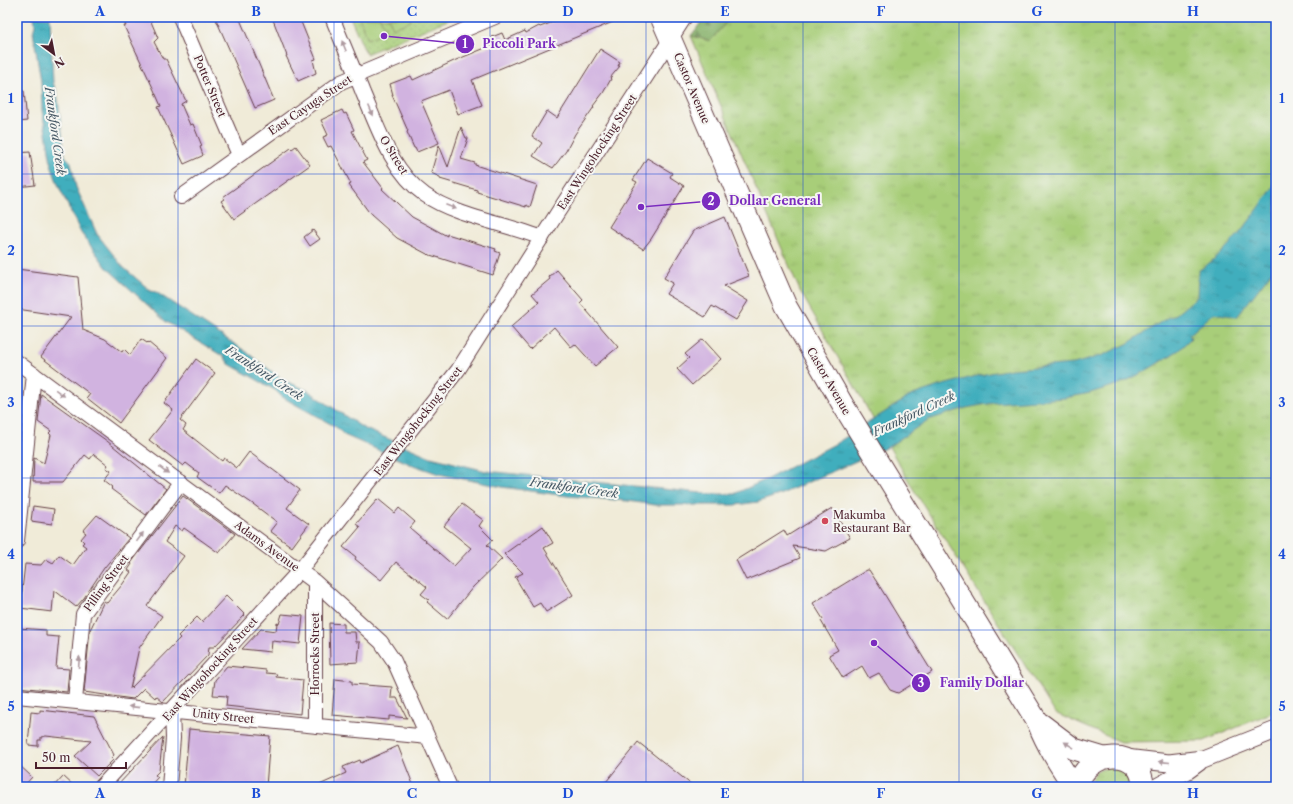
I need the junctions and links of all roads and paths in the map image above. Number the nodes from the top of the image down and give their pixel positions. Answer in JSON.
{"nodes":[{"id":1,"x":180,"y":17,"type":"edge"},
{"id":2,"x":332,"y":17,"type":"edge"},
{"id":3,"x":495,"y":17,"type":"edge"},
{"id":4,"x":661,"y":17,"type":"edge"},
{"id":5,"x":685,"y":17,"type":"edge"},
{"id":6,"x":671,"y":38,"type":"junction"},
{"id":7,"x":356,"y":75,"type":"junction"},
{"id":8,"x":239,"y":155,"type":"junction"},
{"id":9,"x":181,"y":197,"type":"dead end"},
{"id":10,"x":542,"y":238,"type":"junction"},
{"id":11,"x":17,"y":362,"type":"edge"},
{"id":12,"x":34,"y":374,"type":"junction"},
{"id":13,"x":181,"y":482,"type":"junction"},
{"id":14,"x":17,"y":541,"type":"edge"},
{"id":15,"x":300,"y":570,"type":"junction"},
{"id":16,"x":315,"y":582,"type":"junction"},
{"id":17,"x":17,"y":696,"type":"edge"},
{"id":18,"x":75,"y":701,"type":"junction"},
{"id":19,"x":172,"y":711,"type":"junction"},
{"id":20,"x":1038,"y":723,"type":"junction"},
{"id":21,"x":315,"y":726,"type":"junction"},
{"id":22,"x":1276,"y":730,"type":"edge"},
{"id":23,"x":428,"y":737,"type":"junction"},
{"id":24,"x":1104,"y":758,"type":"junction"},
{"id":25,"x":1125,"y":758,"type":"junction"},
{"id":26,"x":1203,"y":759,"type":"junction"},
{"id":27,"x":101,"y":787,"type":"edge"},
{"id":28,"x":169,"y":787,"type":"edge"},
{"id":29,"x":450,"y":787,"type":"edge"},
{"id":30,"x":1074,"y":787,"type":"edge"},
{"id":31,"x":1077,"y":787,"type":"edge"},
{"id":32,"x":1143,"y":787,"type":"edge"},
{"id":33,"x":1157,"y":787,"type":"edge"}],
"edges":[{"from":1,"to":8,"type":"street","name":"Potter Street"},
{"from":7,"to":2,"type":"street","name":"O Street","one_way":true},
{"from":3,"to":7,"type":"street","name":"East Cayuga Street"},
{"from":4,"to":6,"type":"main road","name":"Castor Avenue"},
{"from":5,"to":6,"type":"street","name":"East Wingohocking Street"},
{"from":6,"to":10,"type":"street","name":"East Wingohocking Street"},
{"from":6,"to":20,"type":"main road","name":"Castor Avenue"},
{"from":7,"to":8,"type":"street","name":"East Cayuga Street"},
{"from":7,"to":10,"type":"street","name":"O Street","one_way":true},
{"from":8,"to":9,"type":"street","name":"East Cayuga Street"},
{"from":10,"to":15,"type":"street","name":"East Wingohocking Street"},
{"from":11,"to":12,"type":"street","name":"Adams Avenue"},
{"from":12,"to":13,"type":"street","name":"Adams Avenue","one_way":true},
{"from":12,"to":14,"type":"street"},
{"from":13,"to":15,"type":"street","name":"Adams Avenue"},
{"from":18,"to":13,"type":"street","name":"Pilling Street","one_way":true},
{"from":15,"to":16,"type":"street","name":"Adams Avenue"},
{"from":15,"to":19,"type":"street","name":"East Wingohocking Street"},
{"from":16,"to":21,"type":"street","name":"Horrocks Street"},
{"from":16,"to":23,"type":"street","name":"Adams Avenue"},
{"from":17,"to":18,"type":"street","name":"Unity Street"},
{"from":19,"to":18,"type":"street","name":"Unity Street","one_way":true},
{"from":19,"to":21,"type":"street","name":"Unity Street"},
{"from":19,"to":27,"type":"street","name":"East Wingohocking Street"},
{"from":19,"to":28,"type":"street"},
{"from":24,"to":20,"type":"main road","name":"Castor Avenue","one_way":true},
{"from":20,"to":30,"type":"main road","name":"Castor Avenue"},
{"from":21,"to":23,"type":"street","name":"Unity Street"},
{"from":22,"to":26,"type":"street"},
{"from":23,"to":29,"type":"street","name":"Adams Avenue"},
{"from":24,"to":25,"type":"main road"},
{"from":24,"to":31,"type":"main road"},
{"from":26,"to":25,"type":"street","one_way":true},
{"from":25,"to":32,"type":"main road"},
{"from":26,"to":33,"type":"street"}]}
